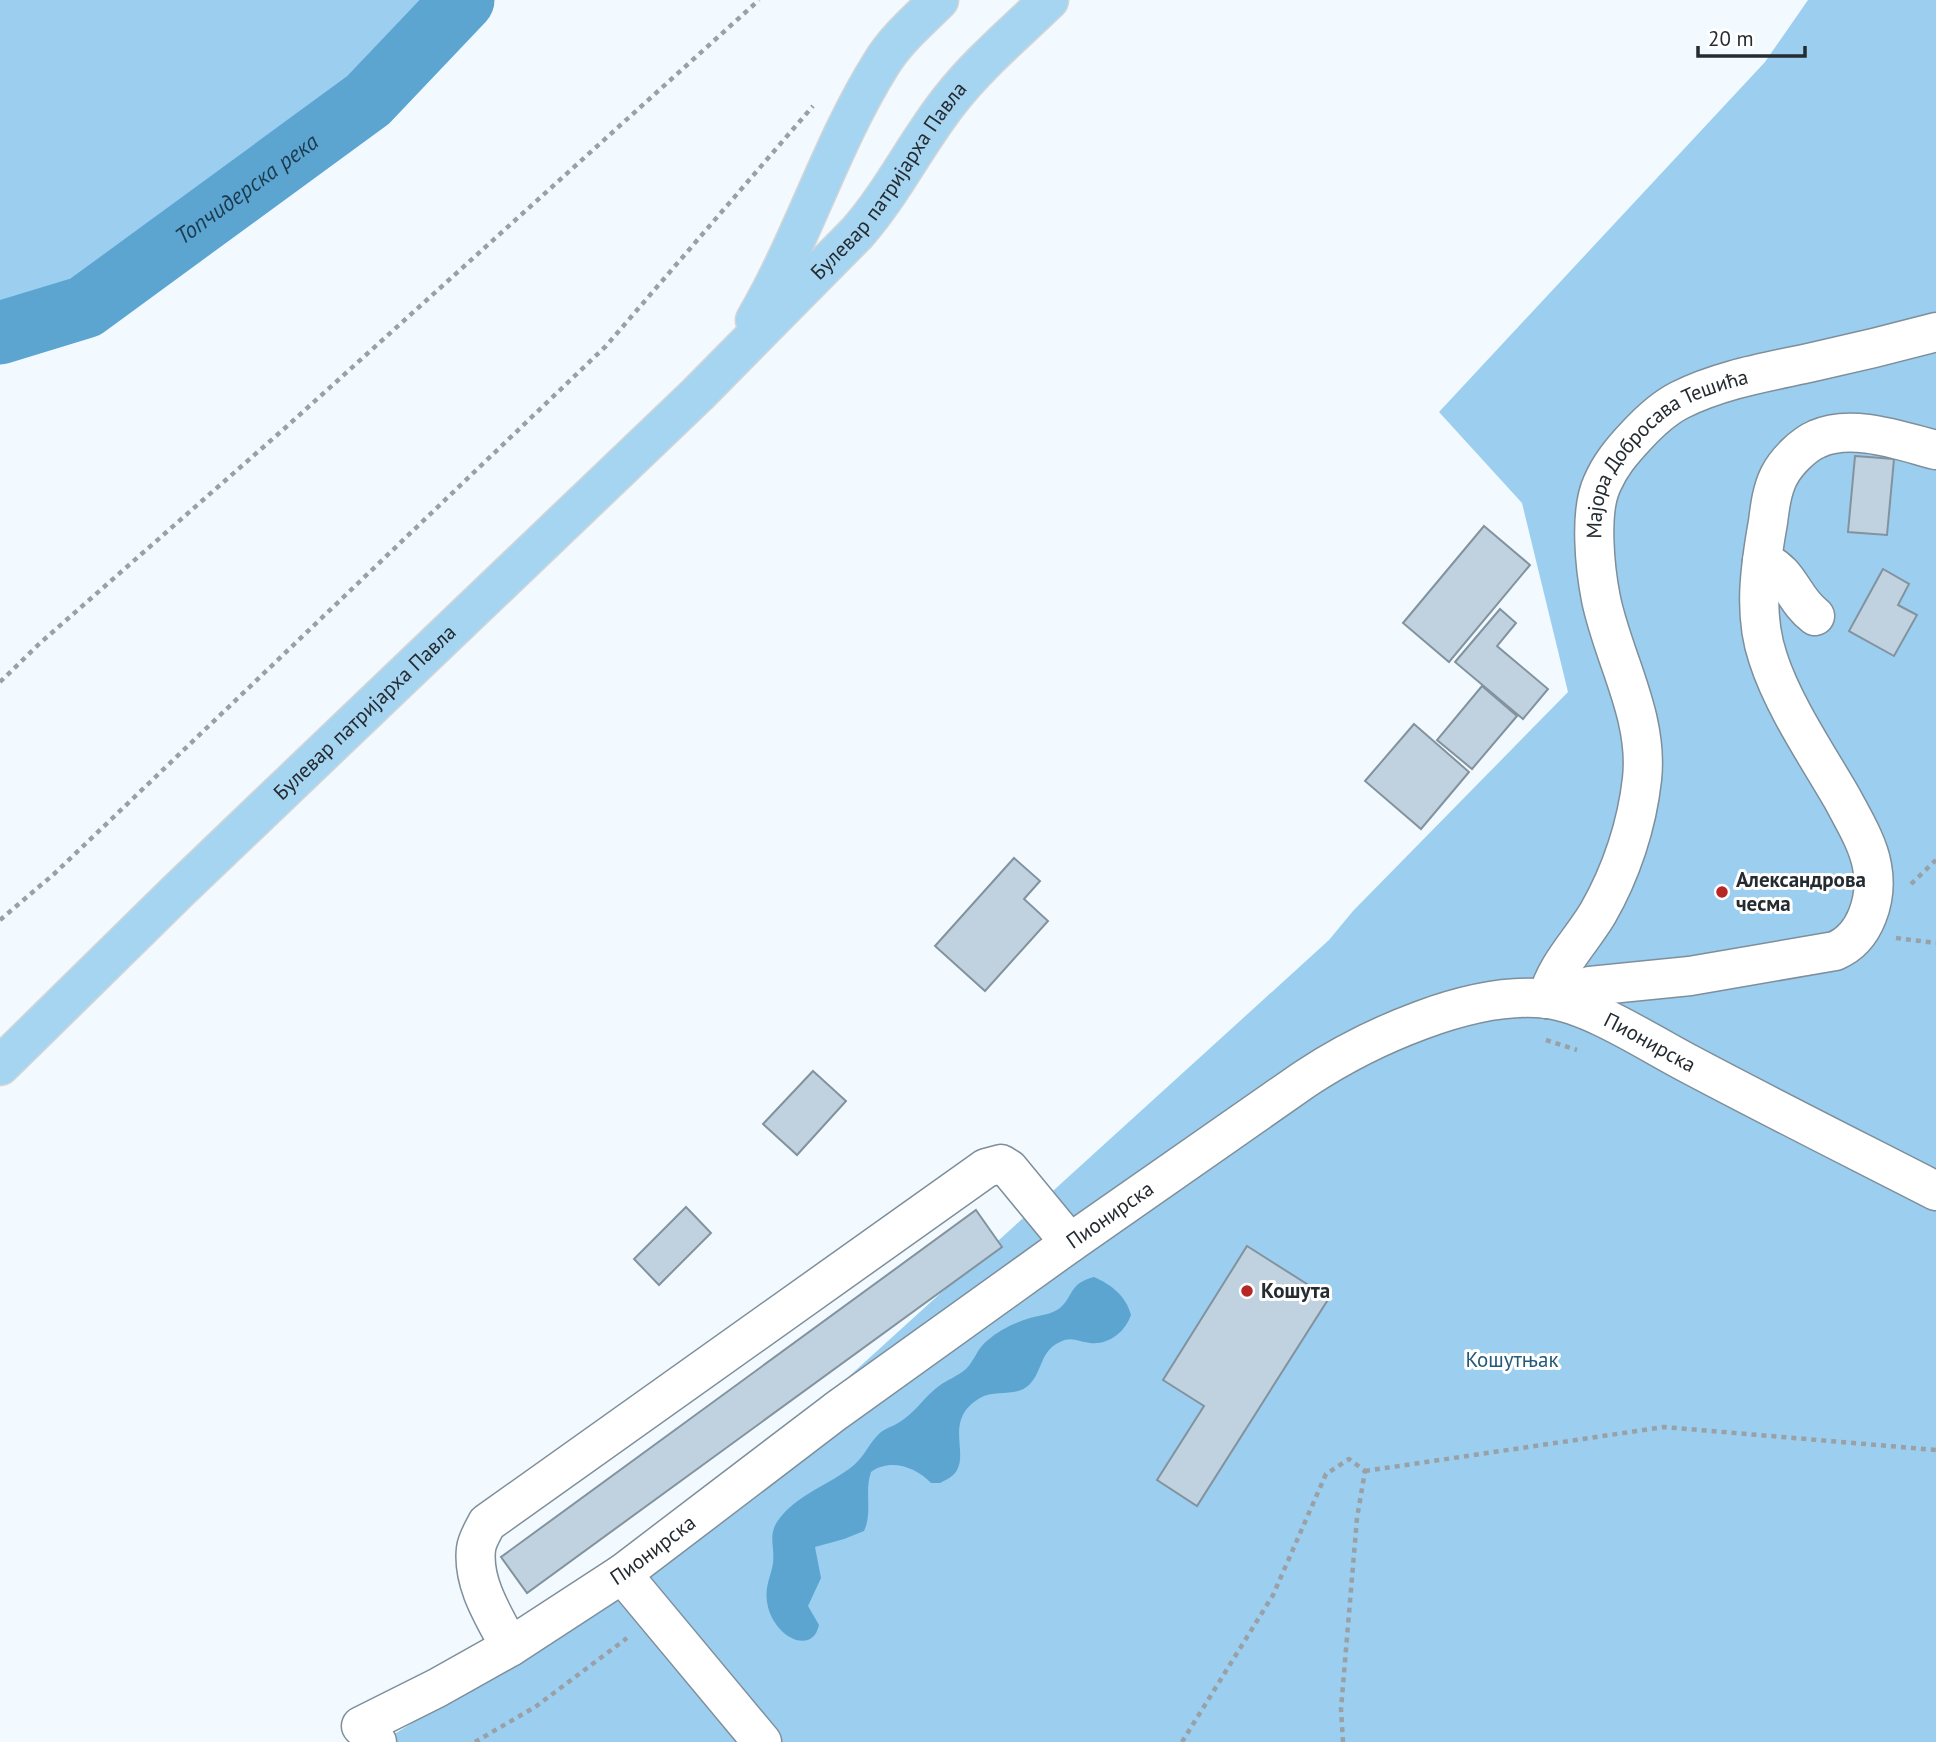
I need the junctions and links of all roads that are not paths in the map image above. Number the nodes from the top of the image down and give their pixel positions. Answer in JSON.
{"nodes":[{"id":1,"x":939,"y":0,"type":"edge"},
{"id":2,"x":1049,"y":0,"type":"edge"},
{"id":3,"x":1936,"y":332,"type":"edge"},
{"id":4,"x":731,"y":361,"type":"junction"},
{"id":5,"x":1936,"y":450,"type":"edge"},
{"id":6,"x":1762,"y":561,"type":"junction"},
{"id":7,"x":1815,"y":617,"type":"dead end"},
{"id":8,"x":1546,"y":999,"type":"junction"},
{"id":9,"x":0,"y":1066,"type":"edge"},
{"id":10,"x":1936,"y":1191,"type":"edge"},
{"id":11,"x":1070,"y":1242,"type":"junction"},
{"id":12,"x":622,"y":1574,"type":"junction"},
{"id":13,"x":510,"y":1647,"type":"junction"},
{"id":14,"x":369,"y":1734,"type":"edge"},
{"id":15,"x":762,"y":1742,"type":"edge"}],
"edges":[{"from":1,"to":4,"type":"main road","name":"Булевар патријарха Павла"},
{"from":2,"to":4,"type":"main road","name":"Булевар патријарха Павла"},
{"from":3,"to":8,"type":"street","name":"Мајора Добросава Тешића"},
{"from":4,"to":9,"type":"main road","name":"Булевар патријарха Павла"},
{"from":5,"to":6,"type":"street"},
{"from":6,"to":7,"type":"street"},
{"from":6,"to":8,"type":"street"},
{"from":8,"to":10,"type":"street","name":"Пионирска"},
{"from":8,"to":11,"type":"street","name":"Пионирска"},
{"from":11,"to":12,"type":"street","name":"Пионирска"},
{"from":11,"to":13,"type":"street"},
{"from":12,"to":13,"type":"street","name":"Пионирска"},
{"from":12,"to":15,"type":"street"},
{"from":13,"to":14,"type":"street","name":"Пионирска"}]}
